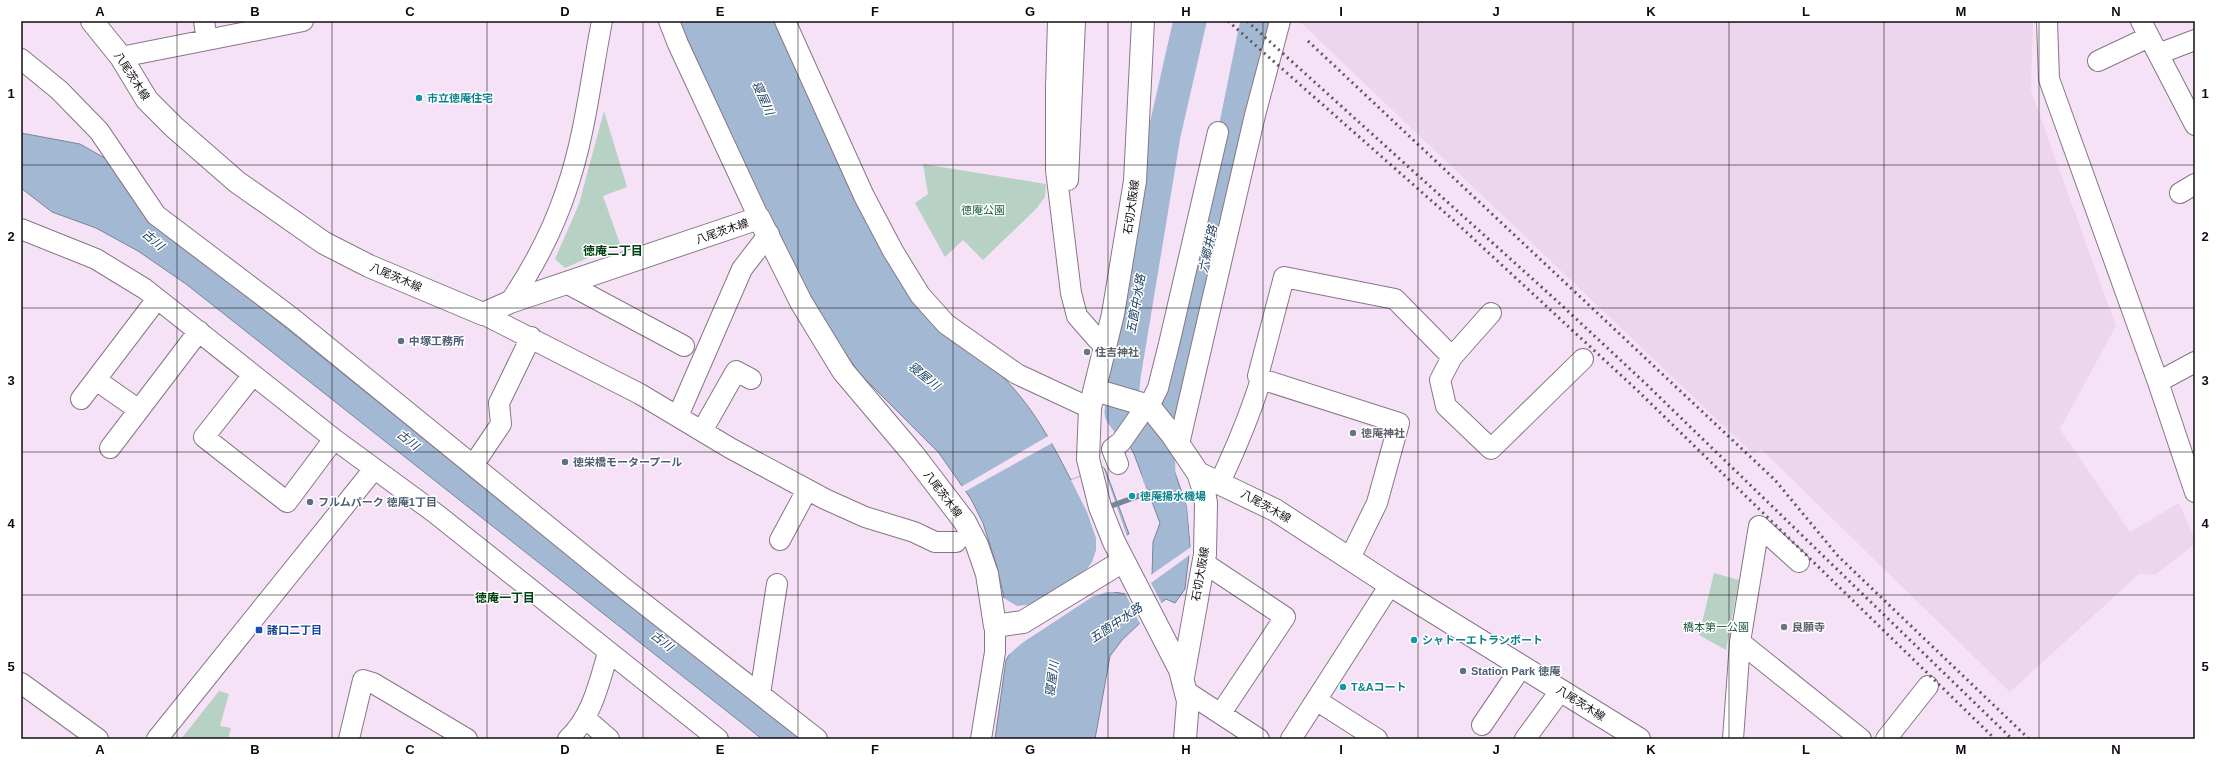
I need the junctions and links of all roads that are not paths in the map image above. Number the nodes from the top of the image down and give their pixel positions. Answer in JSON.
{"nodes":[{"id":1,"x":92,"y":21,"type":"edge"},
{"id":2,"x":303,"y":21,"type":"edge"},
{"id":3,"x":602,"y":21,"type":"edge"},
{"id":4,"x":669,"y":21,"type":"edge"},
{"id":5,"x":785,"y":21,"type":"edge"},
{"id":6,"x":1058,"y":21,"type":"edge"},
{"id":7,"x":1075,"y":21,"type":"edge"},
{"id":8,"x":1143,"y":21,"type":"edge"},
{"id":9,"x":1280,"y":21,"type":"edge"},
{"id":10,"x":2047,"y":21,"type":"edge"},
{"id":11,"x":205,"y":31,"type":"edge"},
{"id":12,"x":2149,"y":37,"type":"edge"},
{"id":13,"x":2195,"y":40,"type":"edge"},
{"id":14,"x":121,"y":57,"type":"junction"},
{"id":15,"x":21,"y":59,"type":"edge"},
{"id":16,"x":2098,"y":61,"type":"dead end"},
{"id":17,"x":2193,"y":115,"type":"edge"},
{"id":18,"x":1218,"y":132,"type":"dead end"},
{"id":19,"x":1060,"y":207,"type":"junction"},
{"id":20,"x":764,"y":226,"type":"junction"},
{"id":21,"x":21,"y":229,"type":"edge"},
{"id":22,"x":568,"y":284,"type":"junction"},
{"id":23,"x":158,"y":299,"type":"junction"},
{"id":24,"x":510,"y":302,"type":"junction"},
{"id":25,"x":1491,"y":313,"type":"dead end"},
{"id":26,"x":483,"y":314,"type":"junction"},
{"id":27,"x":199,"y":331,"type":"junction"},
{"id":28,"x":531,"y":338,"type":"junction"},
{"id":29,"x":684,"y":346,"type":"dead end"},
{"id":30,"x":1106,"y":346,"type":"junction"},
{"id":31,"x":1452,"y":357,"type":"junction"},
{"id":32,"x":1583,"y":359,"type":"dead end"},
{"id":33,"x":2195,"y":362,"type":"edge"},
{"id":34,"x":253,"y":375,"type":"junction"},
{"id":35,"x":751,"y":379,"type":"dead end"},
{"id":36,"x":96,"y":380,"type":"junction"},
{"id":37,"x":1260,"y":380,"type":"junction"},
{"id":38,"x":2158,"y":382,"type":"junction"},
{"id":39,"x":1098,"y":397,"type":"junction"},
{"id":40,"x":81,"y":399,"type":"dead end"},
{"id":41,"x":1144,"y":407,"type":"junction"},
{"id":42,"x":139,"y":410,"type":"junction"},
{"id":43,"x":678,"y":416,"type":"junction"},
{"id":44,"x":702,"y":431,"type":"junction"},
{"id":45,"x":334,"y":439,"type":"junction"},
{"id":46,"x":1176,"y":440,"type":"junction"},
{"id":47,"x":110,"y":448,"type":"dead end"},
{"id":48,"x":474,"y":464,"type":"junction"},
{"id":49,"x":1118,"y":464,"type":"dead end"},
{"id":50,"x":374,"y":469,"type":"junction"},
{"id":51,"x":1198,"y":473,"type":"junction"},
{"id":52,"x":1220,"y":482,"type":"junction"},
{"id":53,"x":2194,"y":484,"type":"edge"},
{"id":54,"x":808,"y":490,"type":"junction"},
{"id":55,"x":780,"y":540,"type":"dead end"},
{"id":56,"x":956,"y":542,"type":"dead end"},
{"id":57,"x":1116,"y":557,"type":"junction"},
{"id":58,"x":1350,"y":558,"type":"junction"},
{"id":59,"x":1799,"y":562,"type":"dead end"},
{"id":60,"x":1204,"y":563,"type":"junction"},
{"id":61,"x":777,"y":584,"type":"dead end"},
{"id":62,"x":1390,"y":585,"type":"junction"},
{"id":63,"x":998,"y":626,"type":"junction"},
{"id":64,"x":1740,"y":642,"type":"junction"},
{"id":65,"x":608,"y":653,"type":"junction"},
{"id":66,"x":1522,"y":666,"type":"junction"},
{"id":67,"x":21,"y":683,"type":"edge"},
{"id":68,"x":1185,"y":684,"type":"junction"},
{"id":69,"x":1928,"y":686,"type":"dead end"},
{"id":70,"x":1561,"y":690,"type":"junction"},
{"id":71,"x":760,"y":694,"type":"junction"},
{"id":72,"x":1316,"y":700,"type":"junction"},
{"id":73,"x":1221,"y":713,"type":"junction"},
{"id":74,"x":586,"y":718,"type":"junction"},
{"id":75,"x":1482,"y":725,"type":"dead end"},
{"id":76,"x":98,"y":739,"type":"edge"},
{"id":77,"x":157,"y":739,"type":"edge"},
{"id":78,"x":349,"y":739,"type":"edge"},
{"id":79,"x":467,"y":739,"type":"edge"},
{"id":80,"x":568,"y":739,"type":"edge"},
{"id":81,"x":609,"y":739,"type":"edge"},
{"id":82,"x":718,"y":739,"type":"edge"},
{"id":83,"x":817,"y":739,"type":"edge"},
{"id":84,"x":981,"y":739,"type":"edge"},
{"id":85,"x":1184,"y":739,"type":"edge"},
{"id":86,"x":1259,"y":739,"type":"edge"},
{"id":87,"x":1291,"y":739,"type":"edge"},
{"id":88,"x":1377,"y":739,"type":"edge"},
{"id":89,"x":1525,"y":739,"type":"edge"},
{"id":90,"x":1639,"y":739,"type":"edge"},
{"id":91,"x":1733,"y":739,"type":"edge"},
{"id":92,"x":1861,"y":739,"type":"edge"},
{"id":93,"x":1886,"y":739,"type":"edge"}],
"edges":[{"from":1,"to":14,"type":"main road","name":"八尾茨木線"},
{"from":2,"to":11,"type":"street"},
{"from":3,"to":24,"type":"street"},
{"from":4,"to":20,"type":"street"},
{"from":5,"to":39,"type":"street"},
{"from":6,"to":19,"type":"street"},
{"from":7,"to":19,"type":"street"},
{"from":8,"to":30,"type":"main road","name":"石切大阪線"},
{"from":9,"to":46,"type":"street"},
{"from":10,"to":38,"type":"street"},
{"from":11,"to":14,"type":"street"},
{"from":12,"to":13,"type":"street"},
{"from":12,"to":16,"type":"street"},
{"from":12,"to":17,"type":"street"},
{"from":14,"to":26,"type":"main road","name":"八尾茨木線"},
{"from":15,"to":48,"type":"street"},
{"from":18,"to":41,"type":"street"},
{"from":19,"to":30,"type":"street"},
{"from":20,"to":22,"type":"main road","name":"八尾茨木線"},
{"from":20,"to":43,"type":"street"},
{"from":20,"to":63,"type":"main road","name":"八尾茨木線"},
{"from":21,"to":23,"type":"street"},
{"from":22,"to":24,"type":"main road","name":"八尾茨木線"},
{"from":22,"to":29,"type":"street"},
{"from":23,"to":27,"type":"street"},
{"from":23,"to":36,"type":"street"},
{"from":24,"to":26,"type":"main road","name":"八尾茨木線"},
{"from":25,"to":31,"type":"street"},
{"from":26,"to":28,"type":"street"},
{"from":27,"to":34,"type":"street"},
{"from":27,"to":42,"type":"street"},
{"from":28,"to":43,"type":"street"},
{"from":28,"to":48,"type":"street"},
{"from":30,"to":39,"type":"main road","name":"石切大阪線"},
{"from":31,"to":32,"type":"street"},
{"from":31,"to":37,"type":"street"},
{"from":33,"to":38,"type":"street"},
{"from":34,"to":45,"type":"street"},
{"from":34,"to":45,"type":"street"},
{"from":35,"to":44,"type":"street"},
{"from":36,"to":40,"type":"street"},
{"from":36,"to":42,"type":"street"},
{"from":37,"to":52,"type":"street"},
{"from":37,"to":58,"type":"street"},
{"from":38,"to":53,"type":"street"},
{"from":39,"to":41,"type":"main road"},
{"from":39,"to":57,"type":"main road"},
{"from":41,"to":46,"type":"main road"},
{"from":41,"to":49,"type":"street"},
{"from":42,"to":47,"type":"street"},
{"from":43,"to":44,"type":"street"},
{"from":44,"to":54,"type":"street"},
{"from":45,"to":50,"type":"street"},
{"from":46,"to":51,"type":"main road"},
{"from":48,"to":71,"type":"street"},
{"from":50,"to":65,"type":"street"},
{"from":50,"to":77,"type":"street"},
{"from":51,"to":52,"type":"main road","name":"八尾茨木線"},
{"from":51,"to":60,"type":"main road","name":"石切大阪線"},
{"from":52,"to":58,"type":"main road","name":"八尾茨木線"},
{"from":54,"to":55,"type":"street"},
{"from":54,"to":56,"type":"street"},
{"from":57,"to":63,"type":"main road"},
{"from":57,"to":68,"type":"main road","name":"石切大阪線"},
{"from":58,"to":62,"type":"main road","name":"八尾茨木線"},
{"from":59,"to":64,"type":"street"},
{"from":60,"to":68,"type":"main road","name":"石切大阪線"},
{"from":60,"to":73,"type":"street"},
{"from":61,"to":71,"type":"street"},
{"from":62,"to":66,"type":"main road","name":"八尾茨木線"},
{"from":62,"to":72,"type":"street"},
{"from":63,"to":84,"type":"street"},
{"from":64,"to":91,"type":"street"},
{"from":64,"to":92,"type":"street"},
{"from":65,"to":74,"type":"street"},
{"from":65,"to":82,"type":"street"},
{"from":66,"to":70,"type":"main road","name":"八尾茨木線"},
{"from":66,"to":75,"type":"street"},
{"from":67,"to":76,"type":"street"},
{"from":68,"to":73,"type":"street"},
{"from":68,"to":85,"type":"main road","name":"石切大阪線"},
{"from":69,"to":93,"type":"street"},
{"from":70,"to":89,"type":"street"},
{"from":70,"to":90,"type":"main road","name":"八尾茨木線"},
{"from":71,"to":83,"type":"street"},
{"from":72,"to":87,"type":"street"},
{"from":72,"to":88,"type":"street"},
{"from":73,"to":86,"type":"street"},
{"from":74,"to":80,"type":"street"},
{"from":74,"to":81,"type":"street"},
{"from":78,"to":79,"type":"street"}]}
